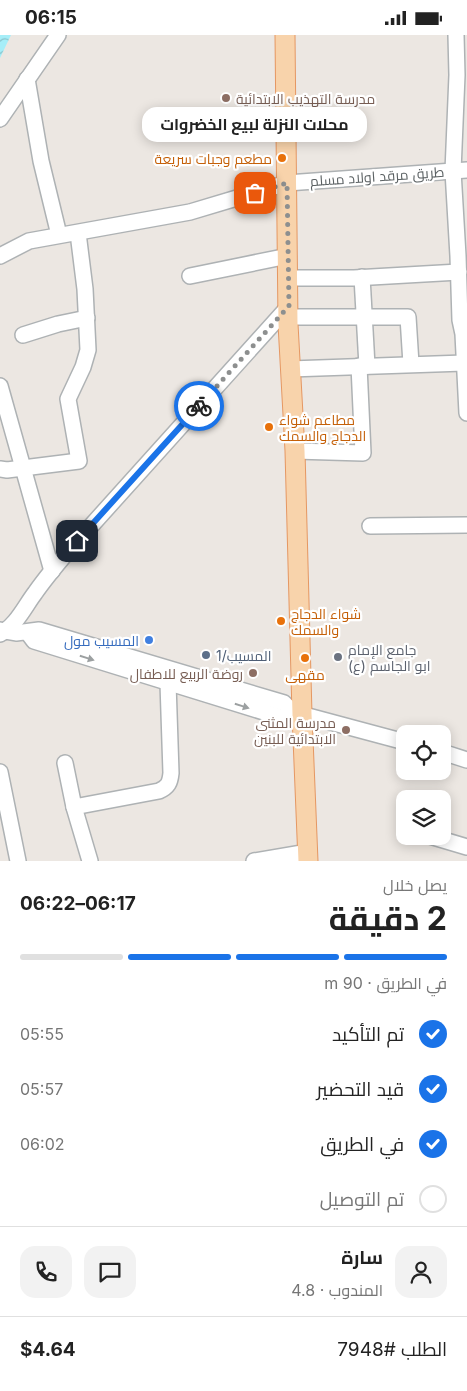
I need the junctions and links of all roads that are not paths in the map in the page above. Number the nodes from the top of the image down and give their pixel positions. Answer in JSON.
{"nodes":[{"id":1,"x":58,"y":35,"type":"edge"},
{"id":2,"x":285,"y":35,"type":"edge"},
{"id":3,"x":456,"y":35,"type":"edge"},
{"id":4,"x":27,"y":79,"type":"junction"},
{"id":5,"x":0,"y":119,"type":"edge"},
{"id":6,"x":460,"y":170,"type":"edge"},
{"id":7,"x":287,"y":183,"type":"junction"},
{"id":8,"x":78,"y":233,"type":"junction"},
{"id":9,"x":59,"y":235,"type":"junction"},
{"id":10,"x":0,"y":256,"type":"edge"},
{"id":11,"x":288,"y":256,"type":"junction"},
{"id":12,"x":461,"y":265,"type":"edge"},
{"id":13,"x":190,"y":275,"type":"dead end"},
{"id":14,"x":362,"y":277,"type":"junction"},
{"id":15,"x":288,"y":278,"type":"junction"},
{"id":16,"x":289,"y":311,"type":"junction"},
{"id":17,"x":364,"y":317,"type":"junction"},
{"id":18,"x":87,"y":318,"type":"junction"},
{"id":19,"x":23,"y":335,"type":"dead end"},
{"id":20,"x":465,"y":335,"type":"edge"},
{"id":21,"x":464,"y":363,"type":"junction"},
{"id":22,"x":411,"y":365,"type":"junction"},
{"id":23,"x":363,"y":366,"type":"junction"},
{"id":24,"x":290,"y":369,"type":"junction"},
{"id":25,"x":0,"y":386,"type":"edge"},
{"id":26,"x":467,"y":408,"type":"edge"},
{"id":27,"x":467,"y":413,"type":"edge"},
{"id":28,"x":295,"y":451,"type":"junction"},
{"id":29,"x":23,"y":468,"type":"junction"},
{"id":30,"x":0,"y":469,"type":"edge"},
{"id":31,"x":467,"y":525,"type":"edge"},
{"id":32,"x":370,"y":526,"type":"dead end"},
{"id":33,"x":52,"y":571,"type":"junction"},
{"id":34,"x":2,"y":632,"type":"edge"},
{"id":35,"x":28,"y":633,"type":"junction"},
{"id":36,"x":168,"y":683,"type":"junction"},
{"id":37,"x":297,"y":713,"type":"junction"},
{"id":38,"x":396,"y":739,"type":"edge"},
{"id":39,"x":451,"y":755,"type":"edge"},
{"id":40,"x":467,"y":760,"type":"edge"},
{"id":41,"x":65,"y":763,"type":"dead end"},
{"id":42,"x":0,"y":772,"type":"edge"},
{"id":43,"x":74,"y":807,"type":"junction"},
{"id":44,"x":451,"y":842,"type":"edge"},
{"id":45,"x":467,"y":847,"type":"edge"},
{"id":46,"x":308,"y":856,"type":"edge"},
{"id":47,"x":18,"y":861,"type":"edge"},
{"id":48,"x":90,"y":861,"type":"edge"},
{"id":49,"x":254,"y":861,"type":"edge"}],
"edges":[{"from":1,"to":4,"type":"street"},
{"from":2,"to":7,"type":"main road"},
{"from":3,"to":6,"type":"street"},
{"from":4,"to":5,"type":"street"},
{"from":4,"to":9,"type":"street"},
{"from":6,"to":7,"type":"street","name":"طريق مرقد اولاد مسلم"},
{"from":6,"to":12,"type":"street"},
{"from":7,"to":8,"type":"street","name":"طريق مرقد اولاد مسلم"},
{"from":7,"to":11,"type":"main road"},
{"from":8,"to":9,"type":"street","name":"طريق مرقد اولاد مسلم"},
{"from":8,"to":18,"type":"street"},
{"from":9,"to":10,"type":"street","name":"طريق مرقد اولاد مسلم"},
{"from":11,"to":13,"type":"street"},
{"from":11,"to":15,"type":"main road"},
{"from":12,"to":14,"type":"street"},
{"from":12,"to":20,"type":"street"},
{"from":14,"to":15,"type":"street"},
{"from":14,"to":17,"type":"street"},
{"from":15,"to":16,"type":"main road"},
{"from":16,"to":17,"type":"street"},
{"from":16,"to":24,"type":"main road"},
{"from":16,"to":33,"type":"street"},
{"from":17,"to":22,"type":"street"},
{"from":17,"to":23,"type":"street"},
{"from":18,"to":19,"type":"street"},
{"from":18,"to":29,"type":"street"},
{"from":20,"to":21,"type":"street"},
{"from":21,"to":22,"type":"street"},
{"from":21,"to":26,"type":"street"},
{"from":22,"to":23,"type":"street"},
{"from":23,"to":24,"type":"street"},
{"from":23,"to":28,"type":"street"},
{"from":24,"to":28,"type":"main road"},
{"from":25,"to":29,"type":"street"},
{"from":26,"to":27,"type":"street"},
{"from":28,"to":37,"type":"main road"},
{"from":29,"to":30,"type":"street"},
{"from":29,"to":33,"type":"street"},
{"from":31,"to":32,"type":"street"},
{"from":33,"to":34,"type":"street"},
{"from":34,"to":35,"type":"street"},
{"from":35,"to":36,"type":"street","one_way":true},
{"from":35,"to":37,"type":"street"},
{"from":36,"to":37,"type":"street","one_way":true},
{"from":36,"to":43,"type":"street"},
{"from":37,"to":38,"type":"street"},
{"from":37,"to":46,"type":"main road"},
{"from":39,"to":40,"type":"street"},
{"from":41,"to":43,"type":"street"},
{"from":42,"to":47,"type":"street"},
{"from":43,"to":48,"type":"street"},
{"from":44,"to":45,"type":"street"},
{"from":46,"to":49,"type":"street"}]}
